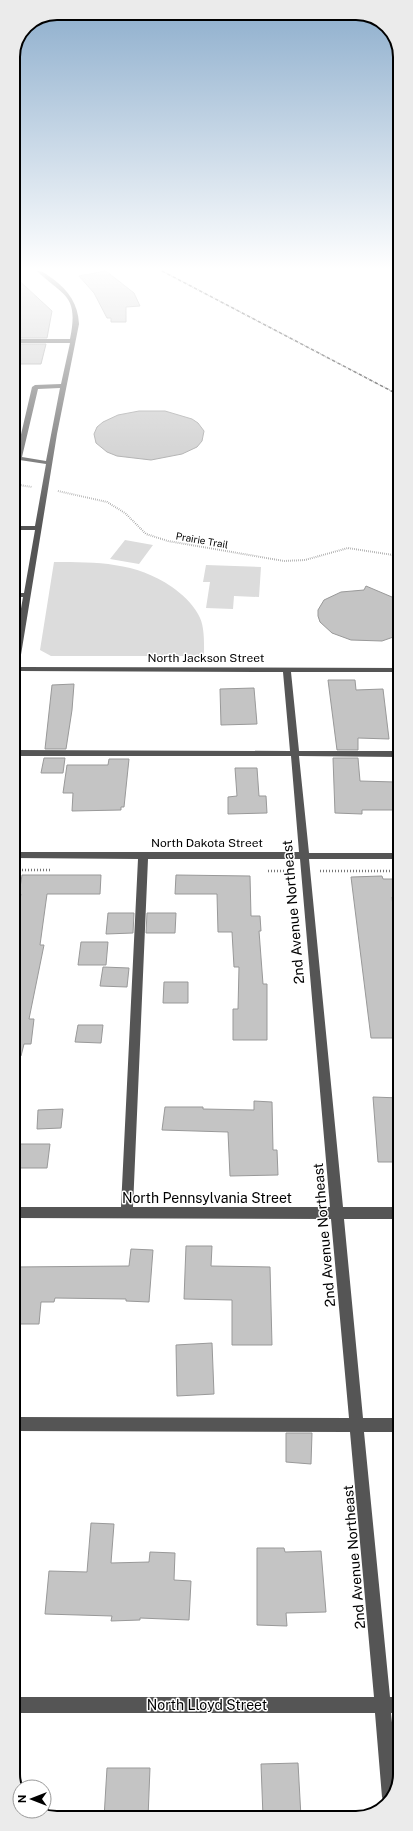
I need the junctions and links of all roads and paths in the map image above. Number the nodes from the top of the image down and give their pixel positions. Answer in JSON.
{"nodes":[{"id":1,"x":69,"y":356,"type":"edge"},
{"id":2,"x":64,"y":386,"type":"junction"},
{"id":3,"x":20,"y":443,"type":"edge"},
{"id":4,"x":20,"y":459,"type":"edge"},
{"id":5,"x":49,"y":463,"type":"junction"},
{"id":6,"x":20,"y":485,"type":"edge"},
{"id":7,"x":45,"y":489,"type":"junction"},
{"id":8,"x":20,"y":528,"type":"edge"},
{"id":9,"x":38,"y":528,"type":"junction"},
{"id":10,"x":393,"y":555,"type":"edge"},
{"id":11,"x":20,"y":595,"type":"edge"},
{"id":12,"x":27,"y":595,"type":"junction"},
{"id":13,"x":20,"y":635,"type":"edge"},
{"id":14,"x":20,"y":669,"type":"edge"},
{"id":15,"x":287,"y":670,"type":"junction"},
{"id":16,"x":393,"y":670,"type":"edge"},
{"id":17,"x":20,"y":753,"type":"edge"},
{"id":18,"x":393,"y":754,"type":"edge"},
{"id":19,"x":294,"y":755,"type":"junction"},
{"id":20,"x":20,"y":855,"type":"edge"},
{"id":21,"x":143,"y":855,"type":"junction"},
{"id":22,"x":303,"y":856,"type":"junction"},
{"id":23,"x":393,"y":856,"type":"edge"},
{"id":24,"x":128,"y":1213,"type":"junction"},
{"id":25,"x":337,"y":1213,"type":"junction"},
{"id":26,"x":393,"y":1213,"type":"edge"},
{"id":27,"x":20,"y":1214,"type":"edge"},
{"id":28,"x":20,"y":1424,"type":"edge"},
{"id":29,"x":357,"y":1425,"type":"junction"},
{"id":30,"x":393,"y":1425,"type":"edge"},
{"id":31,"x":20,"y":1705,"type":"edge"},
{"id":32,"x":383,"y":1705,"type":"junction"},
{"id":33,"x":393,"y":1705,"type":"edge"},
{"id":34,"x":390,"y":1788,"type":"edge"}],
"edges":[{"from":1,"to":2,"type":"street"},
{"from":2,"to":3,"type":"street"},
{"from":2,"to":5,"type":"street"},
{"from":4,"to":5,"type":"street"},
{"from":5,"to":7,"type":"street"},
{"from":6,"to":7,"type":"path","name":"Prairie Trail"},
{"from":7,"to":9,"type":"street"},
{"from":7,"to":10,"type":"path","name":"Prairie Trail"},
{"from":8,"to":9,"type":"street"},
{"from":9,"to":12,"type":"street"},
{"from":11,"to":12,"type":"street"},
{"from":12,"to":13,"type":"street"},
{"from":14,"to":15,"type":"street","name":"North Jackson Street"},
{"from":15,"to":16,"type":"street","name":"North Jackson Street"},
{"from":15,"to":19,"type":"street","name":"2nd Avenue Northeast"},
{"from":17,"to":19,"type":"street"},
{"from":18,"to":19,"type":"street"},
{"from":19,"to":22,"type":"street","name":"2nd Avenue Northeast"},
{"from":20,"to":21,"type":"street","name":"North Dakota Street"},
{"from":21,"to":22,"type":"street","name":"North Dakota Street"},
{"from":21,"to":24,"type":"street"},
{"from":22,"to":23,"type":"street","name":"North Dakota Street"},
{"from":22,"to":25,"type":"street","name":"2nd Avenue Northeast"},
{"from":24,"to":25,"type":"street","name":"North Pennsylvania Street"},
{"from":24,"to":27,"type":"street","name":"North Pennsylvania Street"},
{"from":25,"to":26,"type":"street","name":"North Pennsylvania Street"},
{"from":25,"to":29,"type":"street","name":"2nd Avenue Northeast"},
{"from":28,"to":29,"type":"street"},
{"from":29,"to":30,"type":"street"},
{"from":29,"to":32,"type":"street","name":"2nd Avenue Northeast"},
{"from":31,"to":32,"type":"street","name":"North Lloyd Street"},
{"from":32,"to":33,"type":"street","name":"North Lloyd Street"},
{"from":32,"to":34,"type":"street","name":"2nd Avenue Northeast"}]}
